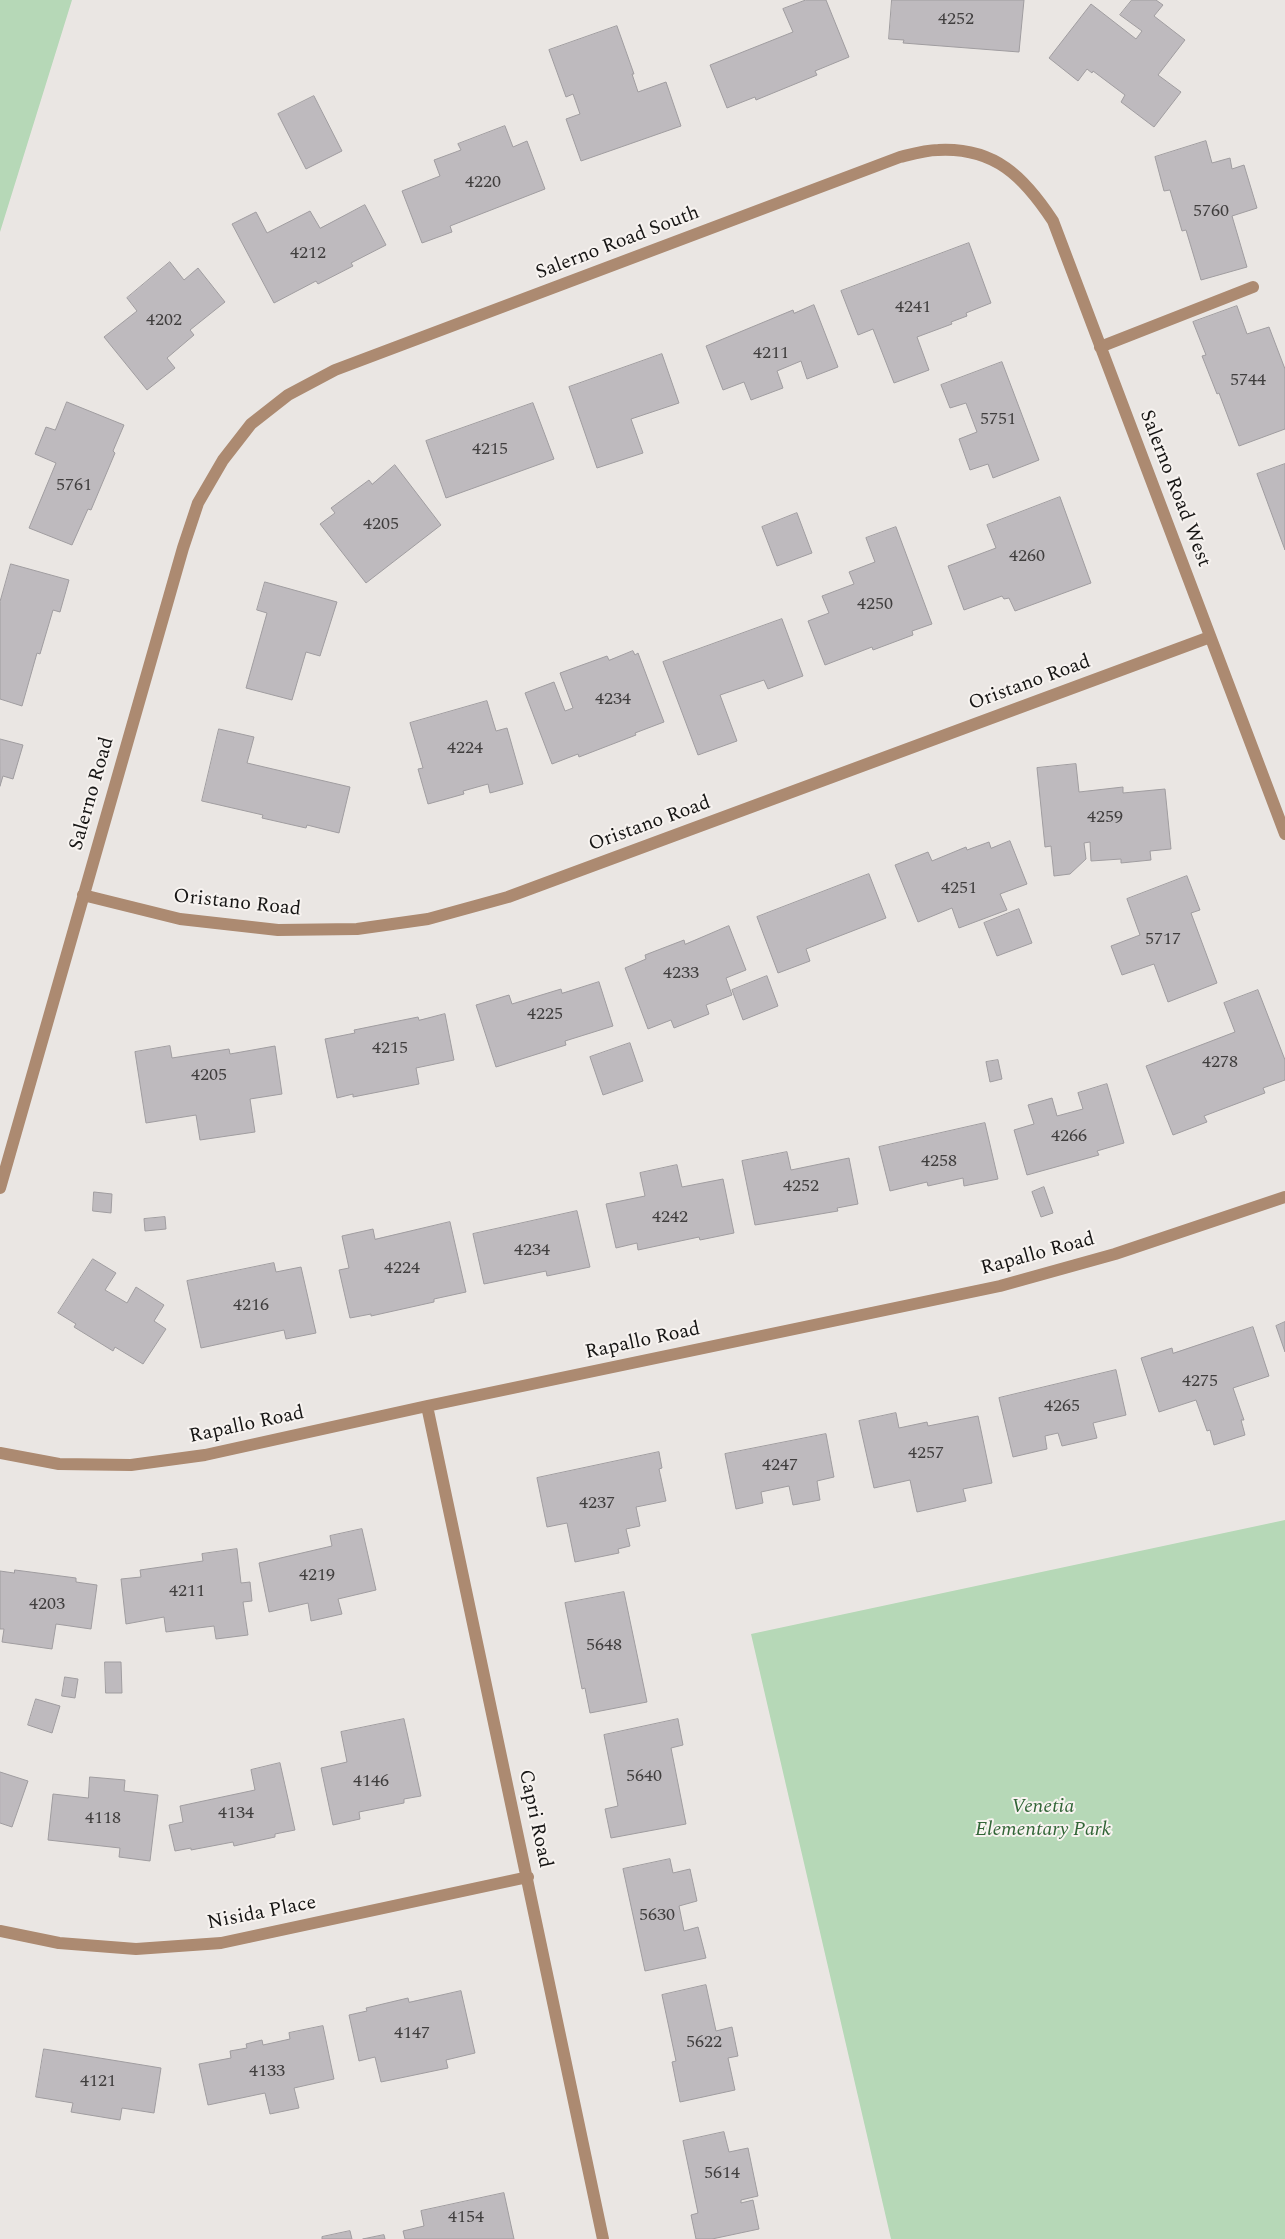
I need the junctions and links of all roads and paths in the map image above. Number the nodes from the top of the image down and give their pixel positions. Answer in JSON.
{"nodes":[{"id":1,"x":1010,"y":169,"type":"joint"},
{"id":2,"x":1253,"y":287,"type":"dead end"},
{"id":3,"x":1100,"y":347,"type":"junction"},
{"id":4,"x":251,"y":424,"type":"joint"},
{"id":5,"x":1210,"y":637,"type":"junction"},
{"id":6,"x":1285,"y":834,"type":"edge"},
{"id":7,"x":83,"y":895,"type":"junction"},
{"id":8,"x":0,"y":1188,"type":"edge"},
{"id":9,"x":1285,"y":1198,"type":"edge"},
{"id":10,"x":428,"y":1406,"type":"junction"},
{"id":11,"x":0,"y":1453,"type":"edge"},
{"id":12,"x":528,"y":1877,"type":"junction"},
{"id":13,"x":0,"y":1931,"type":"edge"},
{"id":14,"x":603,"y":2239,"type":"edge"}],
"edges":[{"from":1,"to":3,"type":"street","name":"Salerno Road West"},
{"from":1,"to":4,"type":"street","name":"Salerno Road South"},
{"from":2,"to":3,"type":"street"},
{"from":3,"to":5,"type":"street","name":"Salerno Road West"},
{"from":4,"to":7,"type":"street","name":"Salerno Road"},
{"from":5,"to":6,"type":"street","name":"Salerno Road West"},
{"from":5,"to":7,"type":"street","name":"Oristano Road"},
{"from":7,"to":8,"type":"street","name":"Salerno Road"},
{"from":9,"to":10,"type":"street","name":"Rapallo Road"},
{"from":10,"to":11,"type":"street","name":"Rapallo Road"},
{"from":10,"to":12,"type":"street","name":"Capri Road"},
{"from":12,"to":13,"type":"street","name":"Nisida Place"},
{"from":12,"to":14,"type":"street","name":"Capri Road"}]}
